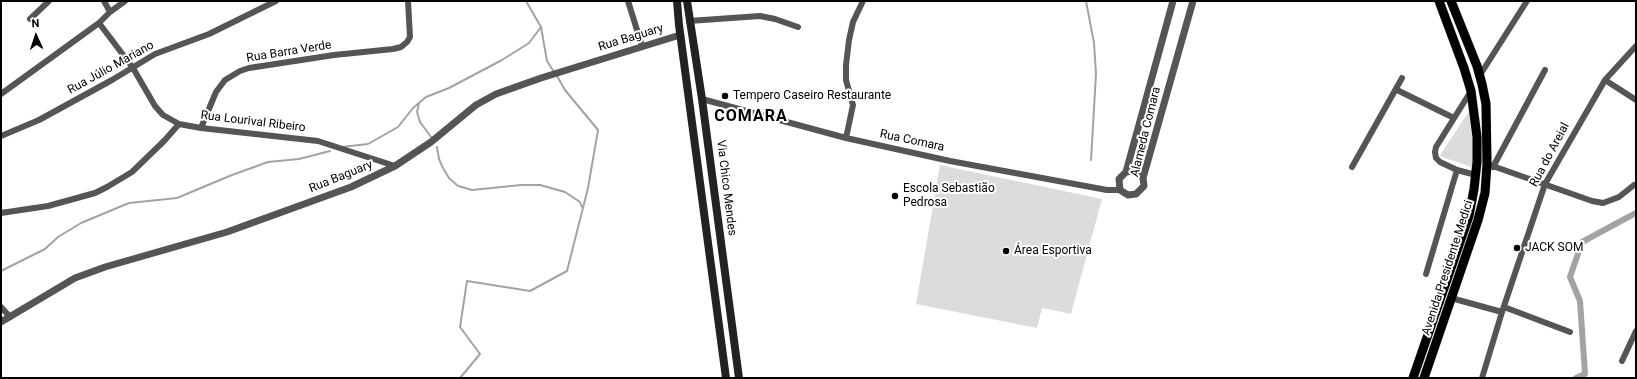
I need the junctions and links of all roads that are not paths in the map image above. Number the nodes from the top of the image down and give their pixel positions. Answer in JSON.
{"nodes":[{"id":1,"x":49,"y":1,"type":"edge"},
{"id":2,"x":104,"y":1,"type":"edge"},
{"id":3,"x":125,"y":1,"type":"edge"},
{"id":4,"x":276,"y":1,"type":"edge"},
{"id":5,"x":408,"y":1,"type":"edge"},
{"id":6,"x":628,"y":1,"type":"edge"},
{"id":7,"x":677,"y":1,"type":"edge"},
{"id":8,"x":687,"y":1,"type":"edge"},
{"id":9,"x":863,"y":1,"type":"edge"},
{"id":10,"x":1173,"y":1,"type":"edge"},
{"id":11,"x":1193,"y":1,"type":"edge"},
{"id":12,"x":1439,"y":1,"type":"edge"},
{"id":13,"x":1451,"y":1,"type":"edge"},
{"id":14,"x":1527,"y":1,"type":"edge"},
{"id":15,"x":110,"y":12,"type":"junction"},
{"id":16,"x":30,"y":19,"type":"dead end"},
{"id":17,"x":690,"y":21,"type":"junction"},
{"id":18,"x":99,"y":23,"type":"junction"},
{"id":19,"x":798,"y":27,"type":"dead end"},
{"id":20,"x":680,"y":35,"type":"junction"},
{"id":21,"x":642,"y":46,"type":"junction"},
{"id":22,"x":1636,"y":46,"type":"edge"},
{"id":23,"x":133,"y":68,"type":"junction"},
{"id":24,"x":1545,"y":70,"type":"dead end"},
{"id":25,"x":1480,"y":75,"type":"junction"},
{"id":26,"x":1402,"y":78,"type":"dead end"},
{"id":27,"x":1605,"y":80,"type":"junction"},
{"id":28,"x":1397,"y":90,"type":"junction"},
{"id":29,"x":1471,"y":91,"type":"junction"},
{"id":30,"x":1,"y":94,"type":"edge"},
{"id":31,"x":702,"y":99,"type":"junction"},
{"id":32,"x":1636,"y":100,"type":"edge"},
{"id":33,"x":1454,"y":118,"type":"junction"},
{"id":34,"x":179,"y":124,"type":"junction"},
{"id":35,"x":201,"y":128,"type":"junction"},
{"id":36,"x":1,"y":135,"type":"edge"},
{"id":37,"x":846,"y":138,"type":"junction"},
{"id":38,"x":395,"y":166,"type":"junction"},
{"id":39,"x":1490,"y":166,"type":"junction"},
{"id":40,"x":1352,"y":167,"type":"dead end"},
{"id":41,"x":1457,"y":170,"type":"junction"},
{"id":42,"x":1126,"y":172,"type":"junction"},
{"id":43,"x":1476,"y":175,"type":"junction"},
{"id":44,"x":1143,"y":178,"type":"junction"},
{"id":45,"x":1545,"y":184,"type":"junction"},
{"id":46,"x":1634,"y":185,"type":"dead end"},
{"id":47,"x":1120,"y":190,"type":"junction"},
{"id":48,"x":1,"y":213,"type":"edge"},
{"id":49,"x":1426,"y":274,"type":"dead end"},
{"id":50,"x":1451,"y":298,"type":"junction"},
{"id":51,"x":1,"y":307,"type":"edge"},
{"id":52,"x":1503,"y":310,"type":"junction"},
{"id":53,"x":10,"y":317,"type":"junction"},
{"id":54,"x":1,"y":322,"type":"edge"},
{"id":55,"x":1636,"y":331,"type":"edge"},
{"id":56,"x":1570,"y":332,"type":"dead end"},
{"id":57,"x":1622,"y":361,"type":"dead end"},
{"id":58,"x":726,"y":378,"type":"edge"},
{"id":59,"x":739,"y":378,"type":"edge"},
{"id":60,"x":1413,"y":378,"type":"edge"},
{"id":61,"x":1424,"y":378,"type":"edge"},
{"id":62,"x":1482,"y":378,"type":"edge"}],
"edges":[{"from":1,"to":16,"type":"street"},
{"from":2,"to":15,"type":"street"},
{"from":3,"to":15,"type":"street"},
{"from":4,"to":23,"type":"street","name":"Rua Júlio Mariano"},
{"from":5,"to":35,"type":"street","name":"Rua Barra Verde"},
{"from":6,"to":21,"type":"street"},
{"from":7,"to":20,"type":"main road","name":"Via Chico Mendes"},
{"from":8,"to":17,"type":"main road","name":"Via Chico Mendes"},
{"from":9,"to":37,"type":"street"},
{"from":10,"to":42,"type":"street","name":"Alameda Comara"},
{"from":11,"to":44,"type":"street","name":"Alameda Comara"},
{"from":12,"to":29,"type":"main road","name":"Avenida Presidente Medici"},
{"from":13,"to":25,"type":"main road","name":"Avenida Presidente Medici"},
{"from":14,"to":25,"type":"street"},
{"from":15,"to":18,"type":"street"},
{"from":17,"to":19,"type":"street"},
{"from":17,"to":31,"type":"main road","name":"Via Chico Mendes"},
{"from":18,"to":23,"type":"street","name":"Rua Lourival Ribeiro"},
{"from":18,"to":30,"type":"street"},
{"from":20,"to":21,"type":"street","name":"Rua Baguary"},
{"from":20,"to":58,"type":"main road","name":"Via Chico Mendes"},
{"from":21,"to":38,"type":"street","name":"Rua Baguary"},
{"from":22,"to":27,"type":"street","name":"Rua do Areial"},
{"from":23,"to":34,"type":"street","name":"Rua Lourival Ribeiro"},
{"from":23,"to":36,"type":"street","name":"Rua Júlio Mariano"},
{"from":24,"to":39,"type":"street"},
{"from":25,"to":39,"type":"main road","name":"Avenida Presidente Medici"},
{"from":26,"to":28,"type":"street"},
{"from":27,"to":32,"type":"street"},
{"from":27,"to":45,"type":"street","name":"Rua do Areial"},
{"from":28,"to":33,"type":"street"},
{"from":28,"to":40,"type":"street"},
{"from":29,"to":33,"type":"street"},
{"from":29,"to":43,"type":"main road","name":"Avenida Presidente Medici"},
{"from":31,"to":37,"type":"street","name":"Rua Comara"},
{"from":31,"to":59,"type":"main road","name":"Via Chico Mendes"},
{"from":33,"to":41,"type":"street"},
{"from":34,"to":35,"type":"street","name":"Rua Lourival Ribeiro"},
{"from":34,"to":48,"type":"street"},
{"from":35,"to":38,"type":"street","name":"Rua Lourival Ribeiro"},
{"from":37,"to":47,"type":"street","name":"Rua Comara"},
{"from":38,"to":53,"type":"street","name":"Rua Baguary"},
{"from":39,"to":45,"type":"street"},
{"from":39,"to":50,"type":"main road","name":"Avenida Presidente Medici"},
{"from":41,"to":43,"type":"street"},
{"from":41,"to":49,"type":"street"},
{"from":42,"to":44,"type":"street"},
{"from":42,"to":47,"type":"street","name":"Alameda Comara"},
{"from":43,"to":60,"type":"main road","name":"Avenida Presidente Medici"},
{"from":44,"to":47,"type":"street","name":"Alameda Comara"},
{"from":45,"to":46,"type":"street"},
{"from":45,"to":52,"type":"street","name":"Rua do Areial"},
{"from":50,"to":52,"type":"street"},
{"from":50,"to":61,"type":"main road","name":"Avenida Presidente Medici"},
{"from":51,"to":53,"type":"street"},
{"from":52,"to":56,"type":"street"},
{"from":52,"to":62,"type":"street","name":"Rua do Areial"},
{"from":53,"to":54,"type":"street","name":"Rua Baguary"},
{"from":55,"to":57,"type":"street"}]}
